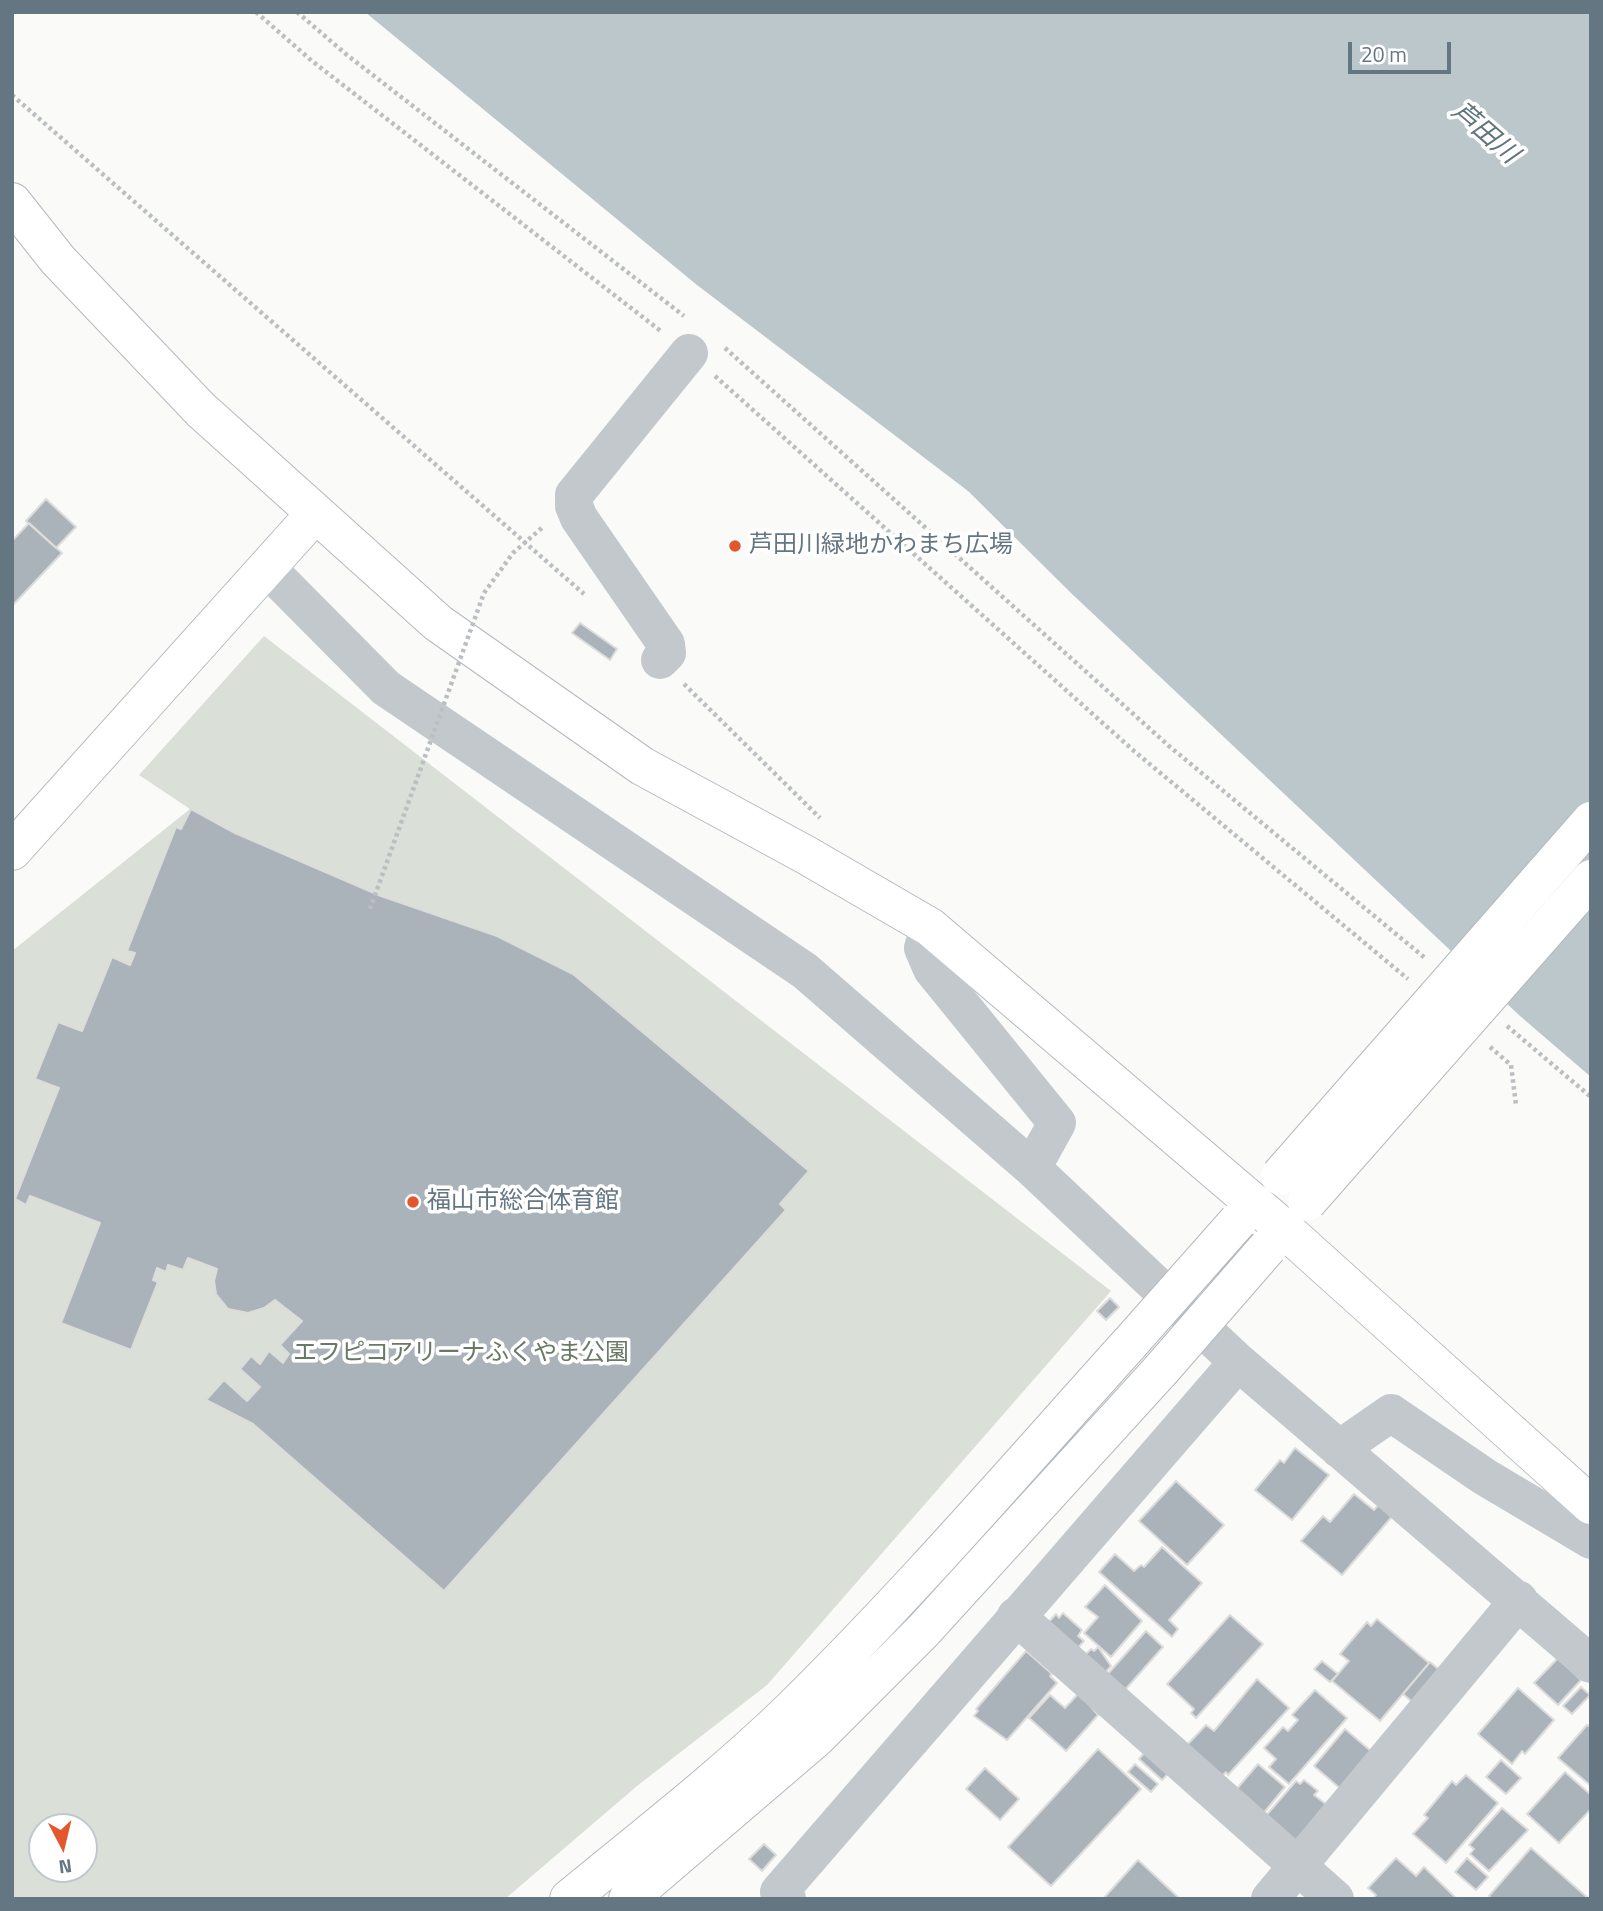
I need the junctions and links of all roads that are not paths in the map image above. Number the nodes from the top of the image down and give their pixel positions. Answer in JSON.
{"nodes":[{"id":1,"x":12,"y":202,"type":"edge"},
{"id":2,"x":701,"y":340,"type":"road end"},
{"id":3,"x":314,"y":515,"type":"junction"},
{"id":4,"x":267,"y":568,"type":"junction"},
{"id":5,"x":660,"y":660,"type":"road end"},
{"id":6,"x":1591,"y":821,"type":"edge"},
{"id":7,"x":12,"y":851,"type":"edge"},
{"id":8,"x":1591,"y":879,"type":"edge"},
{"id":9,"x":930,"y":927,"type":"junction"},
{"id":10,"x":1032,"y":1168,"type":"junction"},
{"id":11,"x":1257,"y":1200,"type":"junction"},
{"id":12,"x":1286,"y":1226,"type":"junction"},
{"id":13,"x":1238,"y":1362,"type":"junction"},
{"id":14,"x":1339,"y":1449,"type":"junction"},
{"id":15,"x":1591,"y":1505,"type":"edge"},
{"id":16,"x":1591,"y":1540,"type":"edge"},
{"id":17,"x":1519,"y":1600,"type":"junction"},
{"id":18,"x":1016,"y":1616,"type":"junction"},
{"id":19,"x":1591,"y":1664,"type":"edge"},
{"id":20,"x":1298,"y":1866,"type":"junction"},
{"id":21,"x":569,"y":1899,"type":"edge"},
{"id":22,"x":628,"y":1899,"type":"edge"},
{"id":23,"x":787,"y":1899,"type":"edge"},
{"id":24,"x":1270,"y":1899,"type":"edge"},
{"id":25,"x":1335,"y":1899,"type":"edge"}],
"edges":[{"from":1,"to":3,"type":"street"},
{"from":2,"to":5,"type":"street"},
{"from":3,"to":4,"type":"street"},
{"from":3,"to":9,"type":"street"},
{"from":4,"to":7,"type":"street"},
{"from":4,"to":10,"type":"street"},
{"from":6,"to":11,"type":"street","bridge":true},
{"from":8,"to":12,"type":"street","bridge":true},
{"from":9,"to":10,"type":"street"},
{"from":9,"to":11,"type":"street"},
{"from":10,"to":13,"type":"street"},
{"from":11,"to":12,"type":"street"},
{"from":11,"to":21,"type":"street","bridge":true},
{"from":12,"to":15,"type":"street"},
{"from":12,"to":22,"type":"street","bridge":true},
{"from":13,"to":14,"type":"street"},
{"from":13,"to":18,"type":"street"},
{"from":14,"to":16,"type":"street"},
{"from":14,"to":17,"type":"street"},
{"from":17,"to":19,"type":"street"},
{"from":17,"to":20,"type":"street"},
{"from":18,"to":20,"type":"street"},
{"from":18,"to":23,"type":"street"},
{"from":20,"to":24,"type":"street"},
{"from":20,"to":25,"type":"street"}]}
